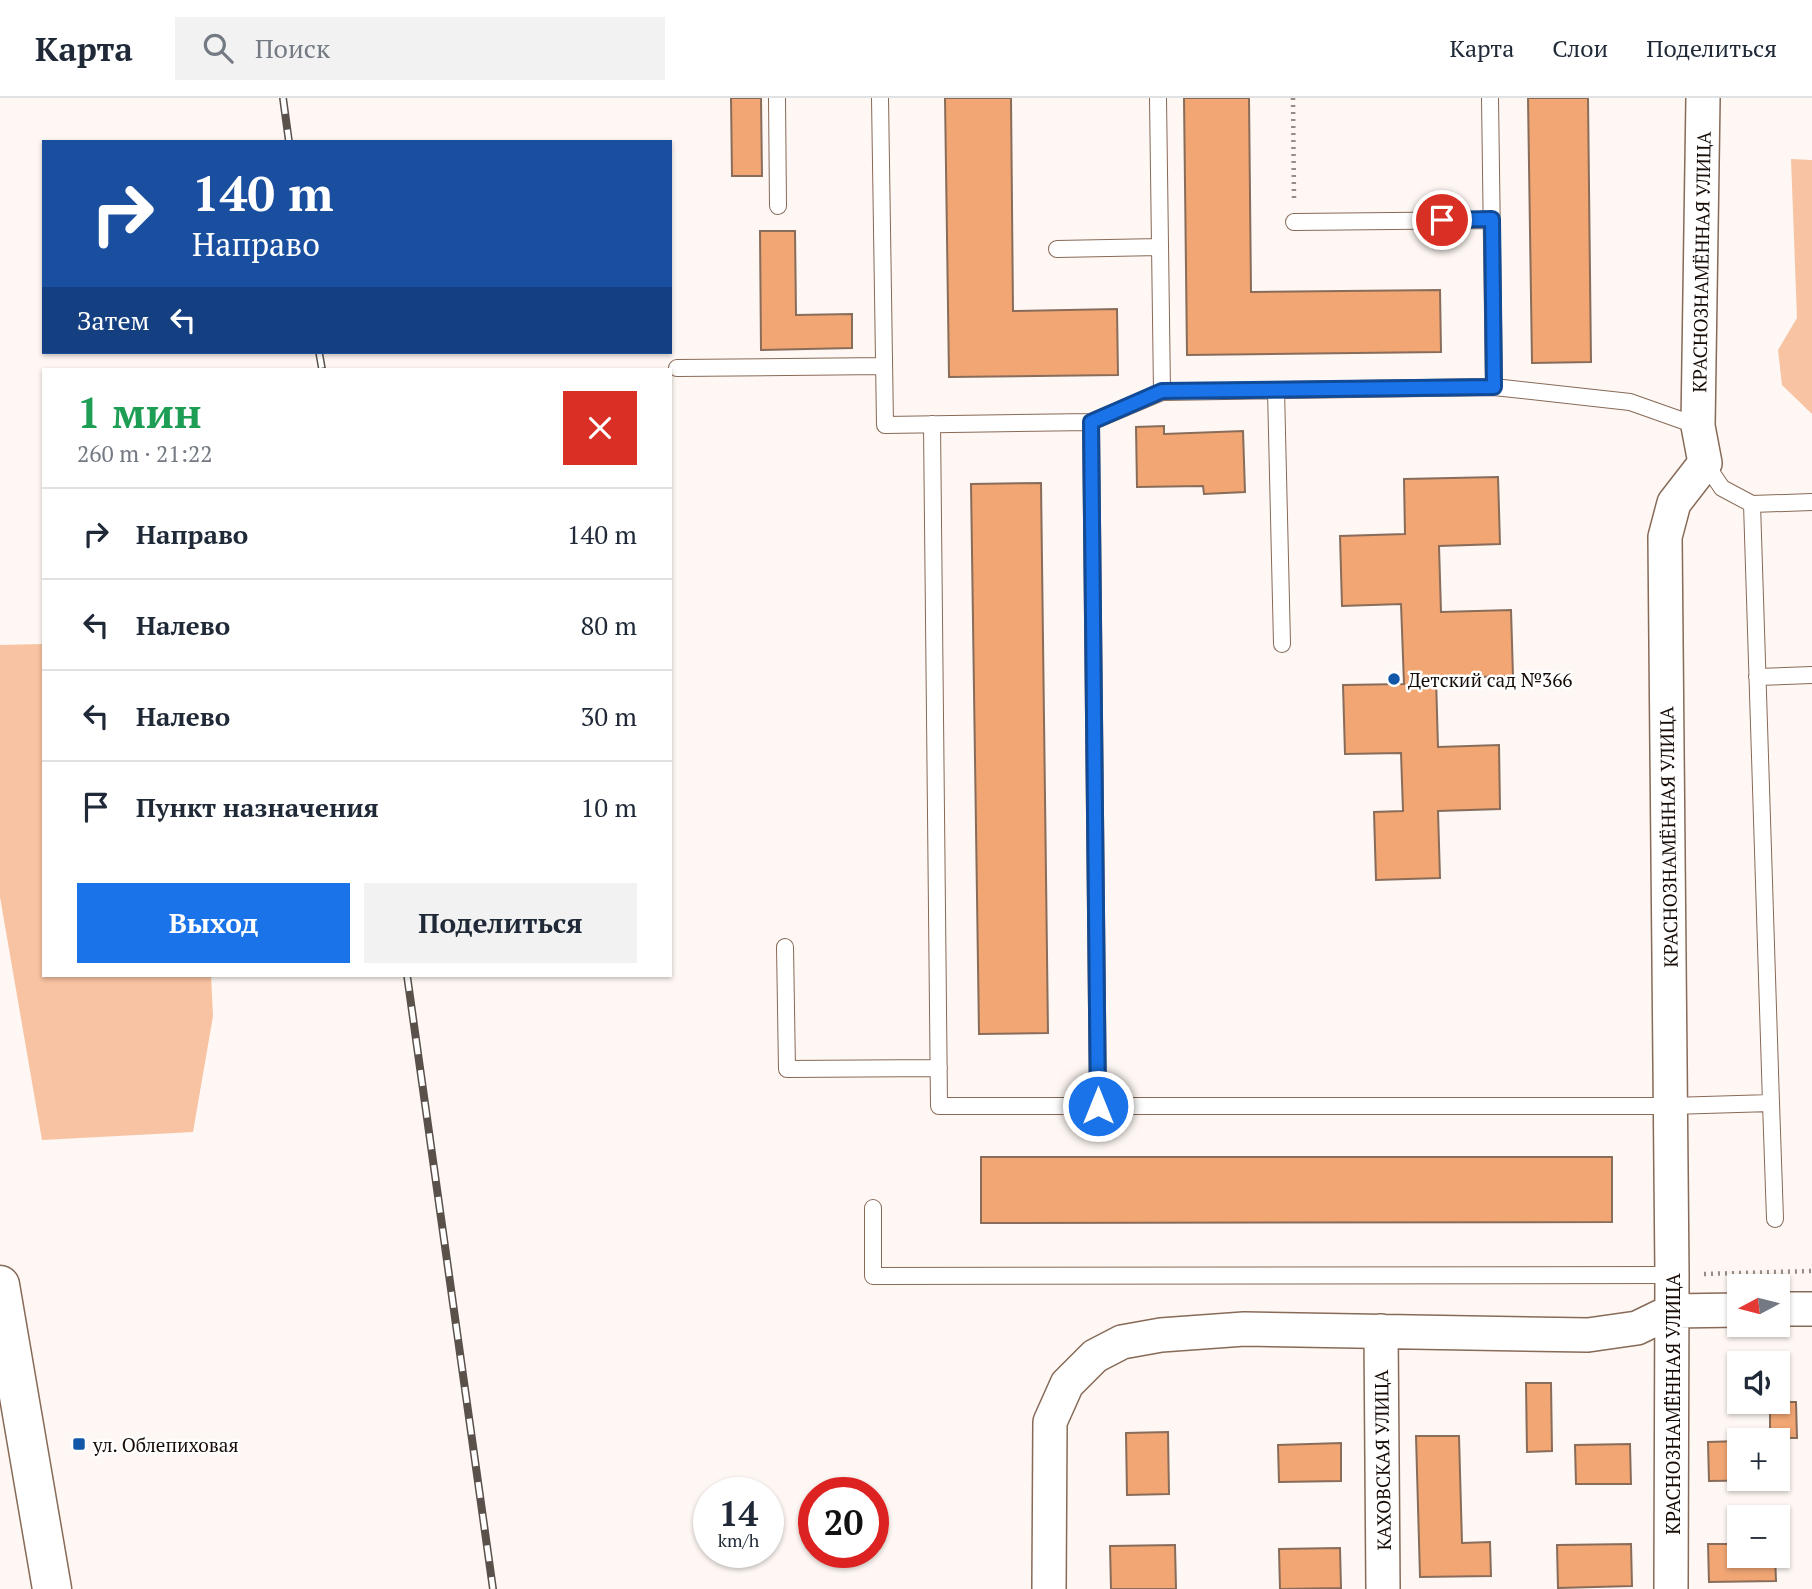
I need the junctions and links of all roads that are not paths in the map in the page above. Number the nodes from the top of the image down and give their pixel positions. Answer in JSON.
{"nodes":[{"id":1,"x":777,"y":98,"type":"edge"},
{"id":2,"x":880,"y":98,"type":"edge"},
{"id":3,"x":1158,"y":98,"type":"edge"},
{"id":4,"x":1490,"y":98,"type":"edge"},
{"id":5,"x":1703,"y":98,"type":"edge"},
{"id":6,"x":778,"y":206,"type":"dead end"},
{"id":7,"x":1492,"y":219,"type":"junction"},
{"id":8,"x":1294,"y":222,"type":"road end"},
{"id":9,"x":1160,"y":247,"type":"junction"},
{"id":10,"x":1057,"y":249,"type":"dead end"},
{"id":11,"x":884,"y":366,"type":"junction"},
{"id":12,"x":677,"y":368,"type":"dead end"},
{"id":13,"x":1494,"y":387,"type":"junction"},
{"id":14,"x":1276,"y":390,"type":"junction"},
{"id":15,"x":1162,"y":391,"type":"junction"},
{"id":16,"x":1091,"y":422,"type":"junction"},
{"id":17,"x":932,"y":424,"type":"junction"},
{"id":18,"x":1698,"y":426,"type":"junction"},
{"id":19,"x":1705,"y":463,"type":"junction"},
{"id":20,"x":1812,"y":502,"type":"edge"},
{"id":21,"x":1752,"y":504,"type":"junction"},
{"id":22,"x":1282,"y":644,"type":"dead end"},
{"id":23,"x":1812,"y":675,"type":"edge"},
{"id":24,"x":1758,"y":677,"type":"junction"},
{"id":25,"x":785,"y":947,"type":"dead end"},
{"id":26,"x":939,"y":1068,"type":"junction"},
{"id":27,"x":1771,"y":1103,"type":"junction"},
{"id":28,"x":1098,"y":1106,"type":"junction"},
{"id":29,"x":1671,"y":1106,"type":"junction"},
{"id":30,"x":873,"y":1208,"type":"dead end"},
{"id":31,"x":1775,"y":1219,"type":"dead end"},
{"id":32,"x":1672,"y":1275,"type":"junction"},
{"id":33,"x":0,"y":1285,"type":"edge"},
{"id":34,"x":1790,"y":1309,"type":"edge"},
{"id":35,"x":1812,"y":1309,"type":"edge"},
{"id":36,"x":1727,"y":1310,"type":"edge"},
{"id":37,"x":1672,"y":1311,"type":"junction"},
{"id":38,"x":1381,"y":1331,"type":"junction"},
{"id":39,"x":51,"y":1589,"type":"edge"},
{"id":40,"x":1049,"y":1589,"type":"edge"},
{"id":41,"x":1383,"y":1589,"type":"edge"},
{"id":42,"x":1671,"y":1589,"type":"edge"}],
"edges":[{"from":1,"to":6,"type":"lane"},
{"from":2,"to":11,"type":"lane"},
{"from":3,"to":9,"type":"lane"},
{"from":4,"to":7,"type":"lane"},
{"from":5,"to":18,"type":"street","name":"КРАСНОЗНАМЁННАЯ УЛИЦА"},
{"from":7,"to":8,"type":"lane"},
{"from":7,"to":13,"type":"lane"},
{"from":9,"to":10,"type":"lane"},
{"from":9,"to":15,"type":"lane"},
{"from":11,"to":12,"type":"lane"},
{"from":11,"to":17,"type":"lane"},
{"from":13,"to":14,"type":"lane"},
{"from":13,"to":18,"type":"lane"},
{"from":14,"to":15,"type":"lane"},
{"from":14,"to":22,"type":"lane"},
{"from":15,"to":16,"type":"lane"},
{"from":16,"to":17,"type":"lane"},
{"from":16,"to":28,"type":"lane"},
{"from":17,"to":26,"type":"lane"},
{"from":18,"to":19,"type":"street","name":"КРАСНОЗНАМЁННАЯ УЛИЦА"},
{"from":19,"to":21,"type":"lane"},
{"from":19,"to":29,"type":"street","name":"КРАСНОЗНАМЁННАЯ УЛИЦА"},
{"from":20,"to":21,"type":"lane"},
{"from":21,"to":24,"type":"lane"},
{"from":23,"to":24,"type":"lane"},
{"from":24,"to":27,"type":"lane"},
{"from":25,"to":26,"type":"lane"},
{"from":26,"to":28,"type":"lane"},
{"from":27,"to":29,"type":"lane"},
{"from":27,"to":31,"type":"lane"},
{"from":28,"to":29,"type":"lane"},
{"from":29,"to":32,"type":"street","name":"КРАСНОЗНАМЁННАЯ УЛИЦА"},
{"from":30,"to":32,"type":"lane"},
{"from":32,"to":37,"type":"street","name":"КРАСНОЗНАМЁННАЯ УЛИЦА"},
{"from":33,"to":39,"type":"street"},
{"from":34,"to":35,"type":"street"},
{"from":36,"to":37,"type":"street"},
{"from":37,"to":38,"type":"street"},
{"from":37,"to":42,"type":"street","name":"КРАСНОЗНАМЁННАЯ УЛИЦА"},
{"from":38,"to":40,"type":"street"},
{"from":38,"to":41,"type":"street","name":"КАХОВСКАЯ УЛИЦА"}]}
